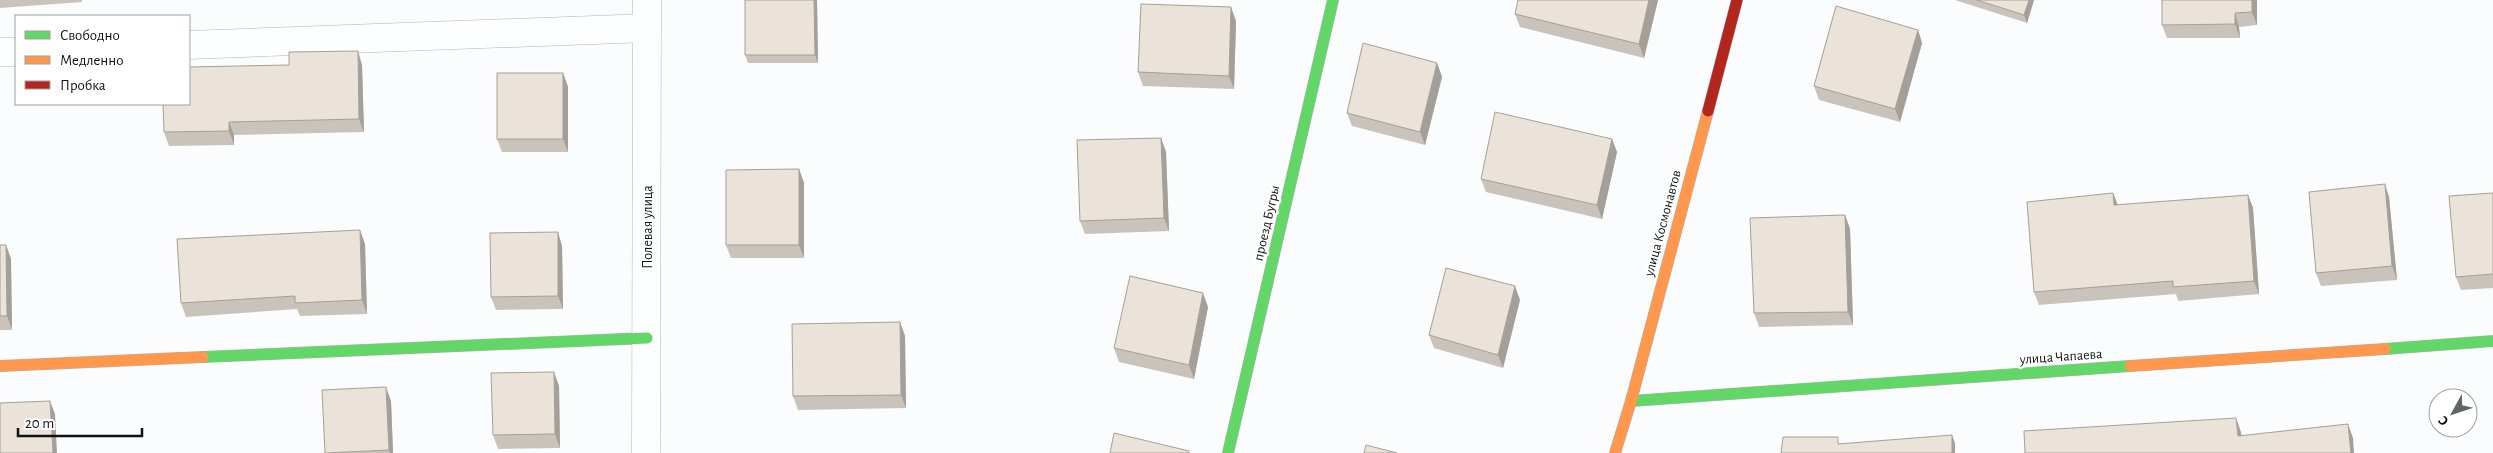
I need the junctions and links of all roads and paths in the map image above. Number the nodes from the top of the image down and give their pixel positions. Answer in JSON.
{"nodes":[{"id":1,"x":647,"y":0,"type":"edge"},
{"id":2,"x":1333,"y":0,"type":"edge"},
{"id":3,"x":1737,"y":0,"type":"edge"},
{"id":4,"x":647,"y":28,"type":"junction"},
{"id":5,"x":190,"y":45,"type":"edge"},
{"id":6,"x":0,"y":52,"type":"edge"},
{"id":7,"x":15,"y":52,"type":"edge"},
{"id":8,"x":647,"y":338,"type":"junction"},
{"id":9,"x":2493,"y":341,"type":"edge"},
{"id":10,"x":0,"y":366,"type":"edge"},
{"id":11,"x":1631,"y":401,"type":"junction"},
{"id":12,"x":646,"y":453,"type":"edge"},
{"id":13,"x":1228,"y":453,"type":"edge"},
{"id":14,"x":1615,"y":453,"type":"edge"}],
"edges":[{"from":1,"to":4,"type":"street","name":"Полевая улица"},
{"from":2,"to":13,"type":"street","name":"проезд Бугры"},
{"from":3,"to":11,"type":"street","name":"улица Космонавтов"},
{"from":4,"to":5,"type":"street"},
{"from":4,"to":8,"type":"street","name":"Полевая улица"},
{"from":6,"to":7,"type":"street"},
{"from":8,"to":10,"type":"street"},
{"from":8,"to":12,"type":"street","name":"Полевая улица"},
{"from":9,"to":11,"type":"street","name":"улица Чапаева"},
{"from":11,"to":14,"type":"street","name":"улица Космонавтов"}]}
